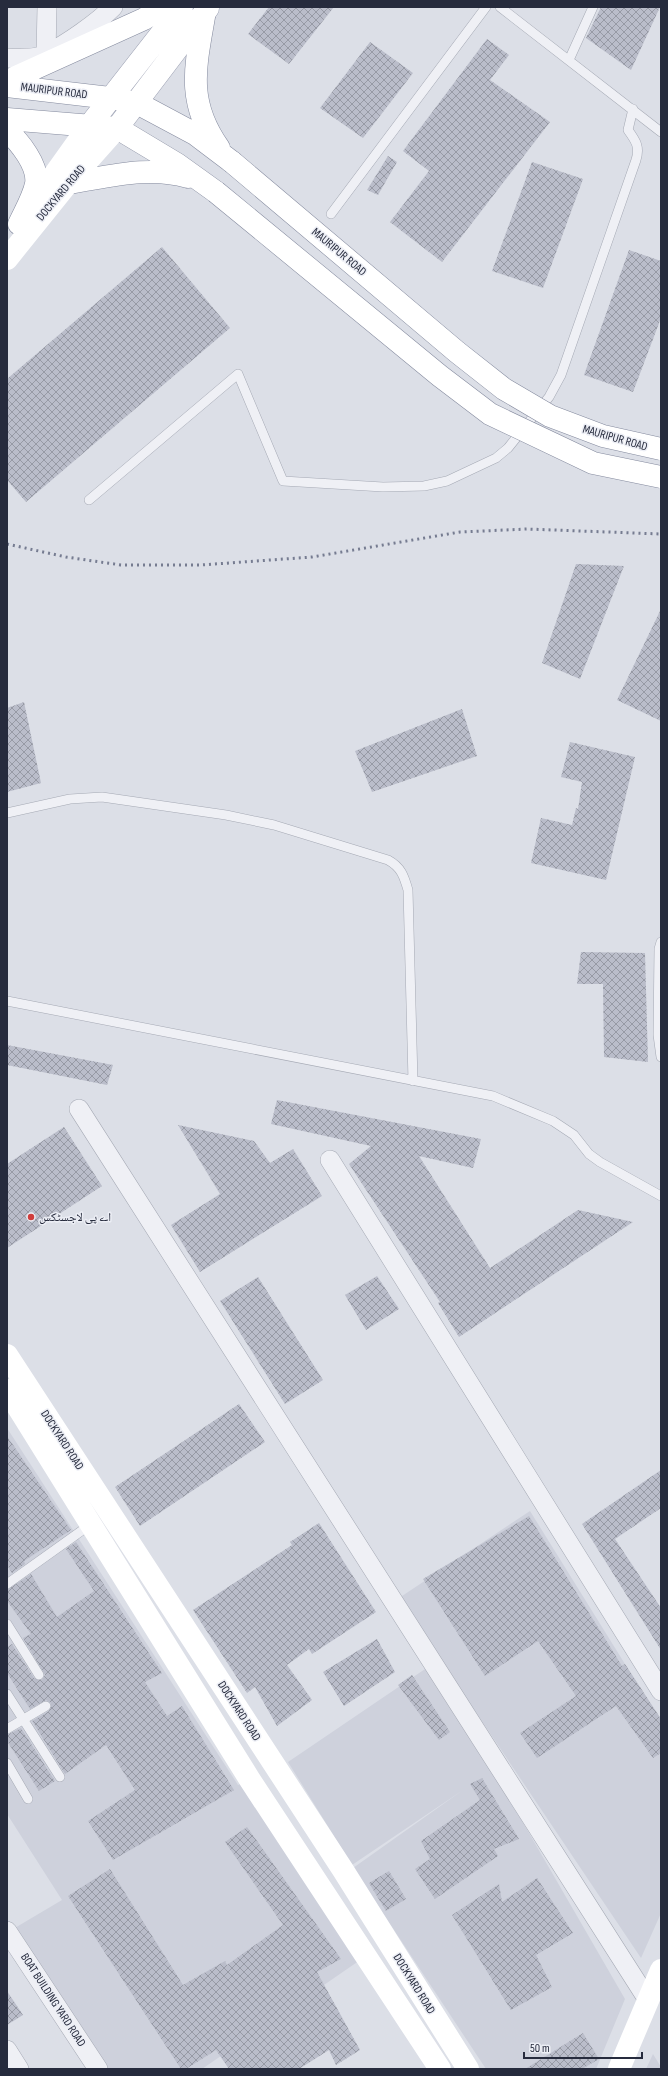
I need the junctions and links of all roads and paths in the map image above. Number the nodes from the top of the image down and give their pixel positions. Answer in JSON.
{"nodes":[{"id":1,"x":47,"y":7,"type":"edge"},
{"id":2,"x":164,"y":7,"type":"edge"},
{"id":3,"x":182,"y":7,"type":"edge"},
{"id":4,"x":486,"y":7,"type":"edge"},
{"id":5,"x":500,"y":7,"type":"edge"},
{"id":6,"x":592,"y":7,"type":"edge"},
{"id":7,"x":207,"y":9,"type":"edge"},
{"id":8,"x":105,"y":11,"type":"edge"},
{"id":9,"x":46,"y":54,"type":"junction"},
{"id":10,"x":7,"y":58,"type":"edge"},
{"id":11,"x":569,"y":60,"type":"junction"},
{"id":12,"x":7,"y":81,"type":"edge"},
{"id":13,"x":7,"y":86,"type":"edge"},
{"id":14,"x":110,"y":98,"type":"junction"},
{"id":15,"x":137,"y":103,"type":"junction"},
{"id":16,"x":633,"y":109,"type":"junction"},
{"id":17,"x":7,"y":119,"type":"edge"},
{"id":18,"x":89,"y":126,"type":"junction"},
{"id":19,"x":117,"y":128,"type":"junction"},
{"id":20,"x":7,"y":131,"type":"edge"},
{"id":21,"x":661,"y":132,"type":"edge"},
{"id":22,"x":229,"y":160,"type":"junction"},
{"id":23,"x":68,"y":183,"type":"junction"},
{"id":24,"x":213,"y":189,"type":"junction"},
{"id":25,"x":331,"y":214,"type":"dead end"},
{"id":26,"x":13,"y":241,"type":"edge"},
{"id":27,"x":661,"y":449,"type":"edge"},
{"id":28,"x":661,"y":477,"type":"edge"},
{"id":29,"x":89,"y":500,"type":"dead end"},
{"id":30,"x":7,"y":813,"type":"edge"},
{"id":31,"x":661,"y":942,"type":"edge"},
{"id":32,"x":7,"y":1000,"type":"edge"},
{"id":33,"x":661,"y":1057,"type":"edge"},
{"id":34,"x":413,"y":1080,"type":"junction"},
{"id":35,"x":79,"y":1109,"type":"dead end"},
{"id":36,"x":330,"y":1160,"type":"dead end"},
{"id":37,"x":661,"y":1196,"type":"edge"},
{"id":38,"x":7,"y":1355,"type":"edge"},
{"id":39,"x":7,"y":1390,"type":"edge"},
{"id":40,"x":91,"y":1524,"type":"junction"},
{"id":41,"x":7,"y":1584,"type":"edge"},
{"id":42,"x":7,"y":1624,"type":"edge"},
{"id":43,"x":39,"y":1675,"type":"dead end"},
{"id":44,"x":661,"y":1691,"type":"edge"},
{"id":45,"x":7,"y":1694,"type":"edge"},
{"id":46,"x":46,"y":1706,"type":"dead end"},
{"id":47,"x":23,"y":1719,"type":"junction"},
{"id":48,"x":7,"y":1729,"type":"edge"},
{"id":49,"x":7,"y":1764,"type":"edge"},
{"id":50,"x":60,"y":1777,"type":"dead end"},
{"id":51,"x":28,"y":1799,"type":"dead end"},
{"id":52,"x":7,"y":1932,"type":"edge"},
{"id":53,"x":661,"y":1970,"type":"edge"},
{"id":54,"x":648,"y":2000,"type":"junction"},
{"id":55,"x":7,"y":2050,"type":"edge"},
{"id":56,"x":19,"y":2069,"type":"edge"},
{"id":57,"x":98,"y":2069,"type":"edge"},
{"id":58,"x":440,"y":2069,"type":"edge"},
{"id":59,"x":468,"y":2069,"type":"edge"},
{"id":60,"x":619,"y":2069,"type":"edge"}],
"edges":[{"from":1,"to":9,"type":"street"},
{"from":2,"to":12,"type":"main road"},
{"from":3,"to":14,"type":"main road","name":"DOCKYARD ROAD"},
{"from":4,"to":25,"type":"lane"},
{"from":5,"to":11,"type":"lane"},
{"from":6,"to":11,"type":"lane"},
{"from":7,"to":15,"type":"main road","name":"DOCKYARD ROAD"},
{"from":7,"to":22,"type":"main road"},
{"from":8,"to":9,"type":"street"},
{"from":9,"to":10,"type":"street"},
{"from":11,"to":16,"type":"lane"},
{"from":13,"to":14,"type":"main road","name":"MAURIPUR ROAD"},
{"from":14,"to":15,"type":"main road","name":"MAURIPUR ROAD"},
{"from":14,"to":18,"type":"main road","name":"DOCKYARD ROAD"},
{"from":15,"to":19,"type":"main road","name":"DOCKYARD ROAD"},
{"from":15,"to":22,"type":"main road","name":"MAURIPUR ROAD"},
{"from":16,"to":21,"type":"lane"},
{"from":16,"to":29,"type":"lane"},
{"from":17,"to":18,"type":"main road"},
{"from":18,"to":19,"type":"main road"},
{"from":18,"to":26,"type":"main road","name":"DOCKYARD ROAD"},
{"from":19,"to":23,"type":"main road","name":"DOCKYARD ROAD"},
{"from":19,"to":24,"type":"main road"},
{"from":20,"to":26,"type":"main road"},
{"from":22,"to":27,"type":"main road","name":"MAURIPUR ROAD","bridge":true},
{"from":23,"to":24,"type":"main road"},
{"from":23,"to":26,"type":"main road","name":"DOCKYARD ROAD"},
{"from":24,"to":28,"type":"main road","bridge":true},
{"from":30,"to":34,"type":"lane"},
{"from":31,"to":33,"type":"lane"},
{"from":32,"to":34,"type":"lane"},
{"from":34,"to":37,"type":"lane"},
{"from":35,"to":54,"type":"street"},
{"from":36,"to":44,"type":"street"},
{"from":38,"to":59,"type":"main road","name":"DOCKYARD ROAD"},
{"from":39,"to":40,"type":"main road","name":"DOCKYARD ROAD"},
{"from":40,"to":41,"type":"lane"},
{"from":40,"to":58,"type":"main road","name":"DOCKYARD ROAD"},
{"from":42,"to":43,"type":"lane"},
{"from":45,"to":47,"type":"lane"},
{"from":46,"to":47,"type":"lane"},
{"from":47,"to":48,"type":"lane"},
{"from":47,"to":50,"type":"lane"},
{"from":49,"to":51,"type":"lane"},
{"from":52,"to":57,"type":"street","name":"BOAT BUILDING YARD ROAD"},
{"from":53,"to":54,"type":"main road"},
{"from":54,"to":60,"type":"main road"},
{"from":55,"to":56,"type":"street"}]}
